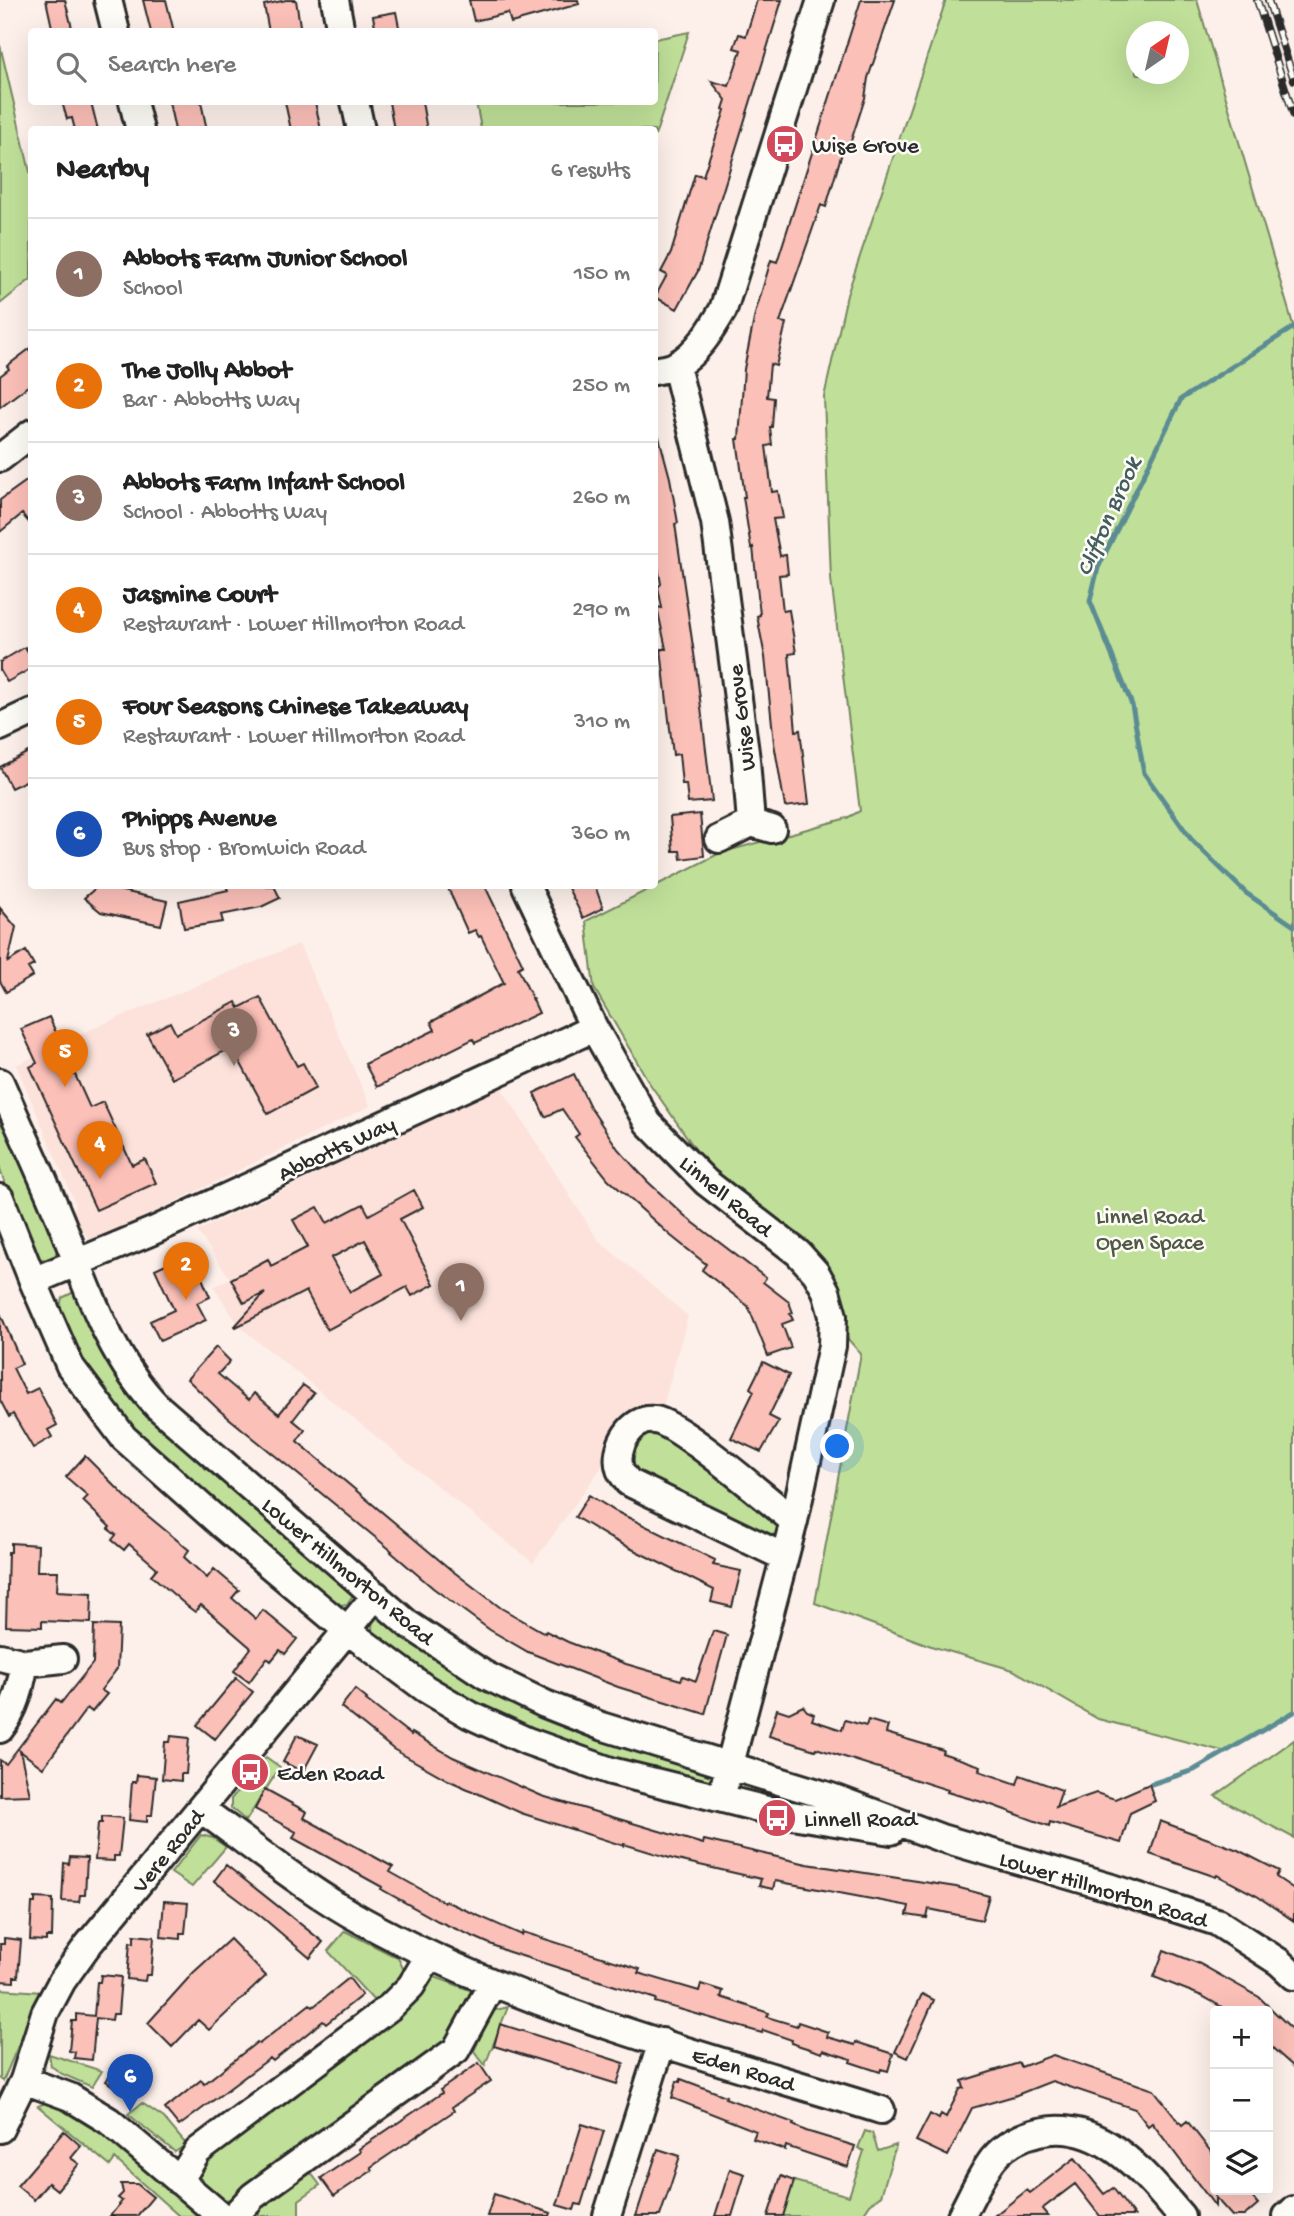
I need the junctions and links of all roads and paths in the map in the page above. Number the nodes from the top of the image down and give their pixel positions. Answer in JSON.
{"nodes":[{"id":1,"x":108,"y":0,"type":"edge"},
{"id":2,"x":335,"y":0,"type":"edge"},
{"id":3,"x":821,"y":0,"type":"edge"},
{"id":4,"x":115,"y":28,"type":"edge"},
{"id":5,"x":340,"y":28,"type":"edge"},
{"id":6,"x":134,"y":105,"type":"edge"},
{"id":7,"x":356,"y":105,"type":"edge"},
{"id":8,"x":139,"y":126,"type":"edge"},
{"id":9,"x":360,"y":126,"type":"edge"},
{"id":10,"x":665,"y":368,"type":"edge"},
{"id":11,"x":28,"y":436,"type":"edge"},
{"id":12,"x":0,"y":458,"type":"edge"},
{"id":13,"x":28,"y":714,"type":"edge"},
{"id":14,"x":0,"y":727,"type":"edge"},
{"id":15,"x":719,"y":839,"type":"dead end"},
{"id":16,"x":527,"y":889,"type":"edge"},
{"id":17,"x":594,"y":1028,"type":"junction"},
{"id":18,"x":0,"y":1082,"type":"edge"},
{"id":19,"x":0,"y":1198,"type":"edge"},
{"id":20,"x":76,"y":1263,"type":"junction"},
{"id":21,"x":33,"y":1281,"type":"junction"},
{"id":22,"x":794,"y":1521,"type":"junction"},
{"id":23,"x":784,"y":1557,"type":"junction"},
{"id":24,"x":376,"y":1595,"type":"junction"},
{"id":25,"x":348,"y":1631,"type":"junction"},
{"id":26,"x":62,"y":1659,"type":"dead end"},
{"id":27,"x":12,"y":1660,"type":"edge"},
{"id":28,"x":0,"y":1729,"type":"edge"},
{"id":29,"x":730,"y":1766,"type":"junction"},
{"id":30,"x":721,"y":1798,"type":"junction"},
{"id":31,"x":201,"y":1809,"type":"junction"},
{"id":32,"x":941,"y":1838,"type":"junction"},
{"id":33,"x":429,"y":1956,"type":"junction"},
{"id":34,"x":1294,"y":1976,"type":"edge"},
{"id":35,"x":492,"y":1984,"type":"junction"},
{"id":36,"x":662,"y":2042,"type":"junction"},
{"id":37,"x":24,"y":2080,"type":"junction"},
{"id":38,"x":885,"y":2112,"type":"dead end"},
{"id":39,"x":0,"y":2129,"type":"edge"},
{"id":40,"x":179,"y":2180,"type":"junction"},
{"id":41,"x":1294,"y":2210,"type":"edge"},
{"id":42,"x":221,"y":2216,"type":"edge"},
{"id":43,"x":234,"y":2216,"type":"edge"},
{"id":44,"x":607,"y":2216,"type":"edge"},
{"id":45,"x":961,"y":2216,"type":"edge"},
{"id":46,"x":1181,"y":2216,"type":"edge"},
{"id":47,"x":1287,"y":2216,"type":"edge"}],
"edges":[{"from":1,"to":4,"type":"street"},
{"from":2,"to":5,"type":"street"},
{"from":3,"to":10,"type":"street"},
{"from":6,"to":8,"type":"street"},
{"from":7,"to":9,"type":"street"},
{"from":10,"to":15,"type":"street","name":"Wise Grove"},
{"from":11,"to":12,"type":"street"},
{"from":13,"to":14,"type":"street"},
{"from":16,"to":17,"type":"street","name":"Linnell Road"},
{"from":17,"to":20,"type":"street","name":"Abbotts Way"},
{"from":17,"to":22,"type":"street","name":"Linnell Road"},
{"from":18,"to":20,"type":"street","name":"Lower Hillmorton Road"},
{"from":19,"to":21,"type":"street","name":"Lower Hillmorton Road"},
{"from":20,"to":21,"type":"street","name":"Abbotts Way"},
{"from":20,"to":24,"type":"street","name":"Lower Hillmorton Road"},
{"from":21,"to":25,"type":"street","name":"Lower Hillmorton Road"},
{"from":22,"to":23,"type":"street","name":"Linnell Road"},
{"from":22,"to":23,"type":"street"},
{"from":23,"to":29,"type":"street","name":"Linnell Road"},
{"from":24,"to":25,"type":"street","name":"Vere Road"},
{"from":24,"to":29,"type":"street","name":"Lower Hillmorton Road"},
{"from":25,"to":30,"type":"street","name":"Lower Hillmorton Road"},
{"from":25,"to":31,"type":"street","name":"Vere Road"},
{"from":26,"to":27,"type":"street"},
{"from":27,"to":28,"type":"street"},
{"from":29,"to":30,"type":"street","name":"Linnell Road"},
{"from":29,"to":32,"type":"street","name":"Lower Hillmorton Road"},
{"from":30,"to":32,"type":"street","name":"Lower Hillmorton Road"},
{"from":31,"to":33,"type":"street","name":"Eden Road"},
{"from":31,"to":37,"type":"street","name":"Vere Road"},
{"from":32,"to":34,"type":"street","name":"Lower Hillmorton Road"},
{"from":33,"to":35,"type":"street","name":"Eden Road"},
{"from":33,"to":40,"type":"street"},
{"from":35,"to":36,"type":"street","name":"Eden Road"},
{"from":35,"to":43,"type":"street"},
{"from":36,"to":38,"type":"street","name":"Eden Road"},
{"from":36,"to":44,"type":"street"},
{"from":37,"to":39,"type":"street","name":"Vere Road"},
{"from":37,"to":40,"type":"street"},
{"from":40,"to":42,"type":"street"},
{"from":41,"to":47,"type":"street"},
{"from":45,"to":46,"type":"street"}]}
